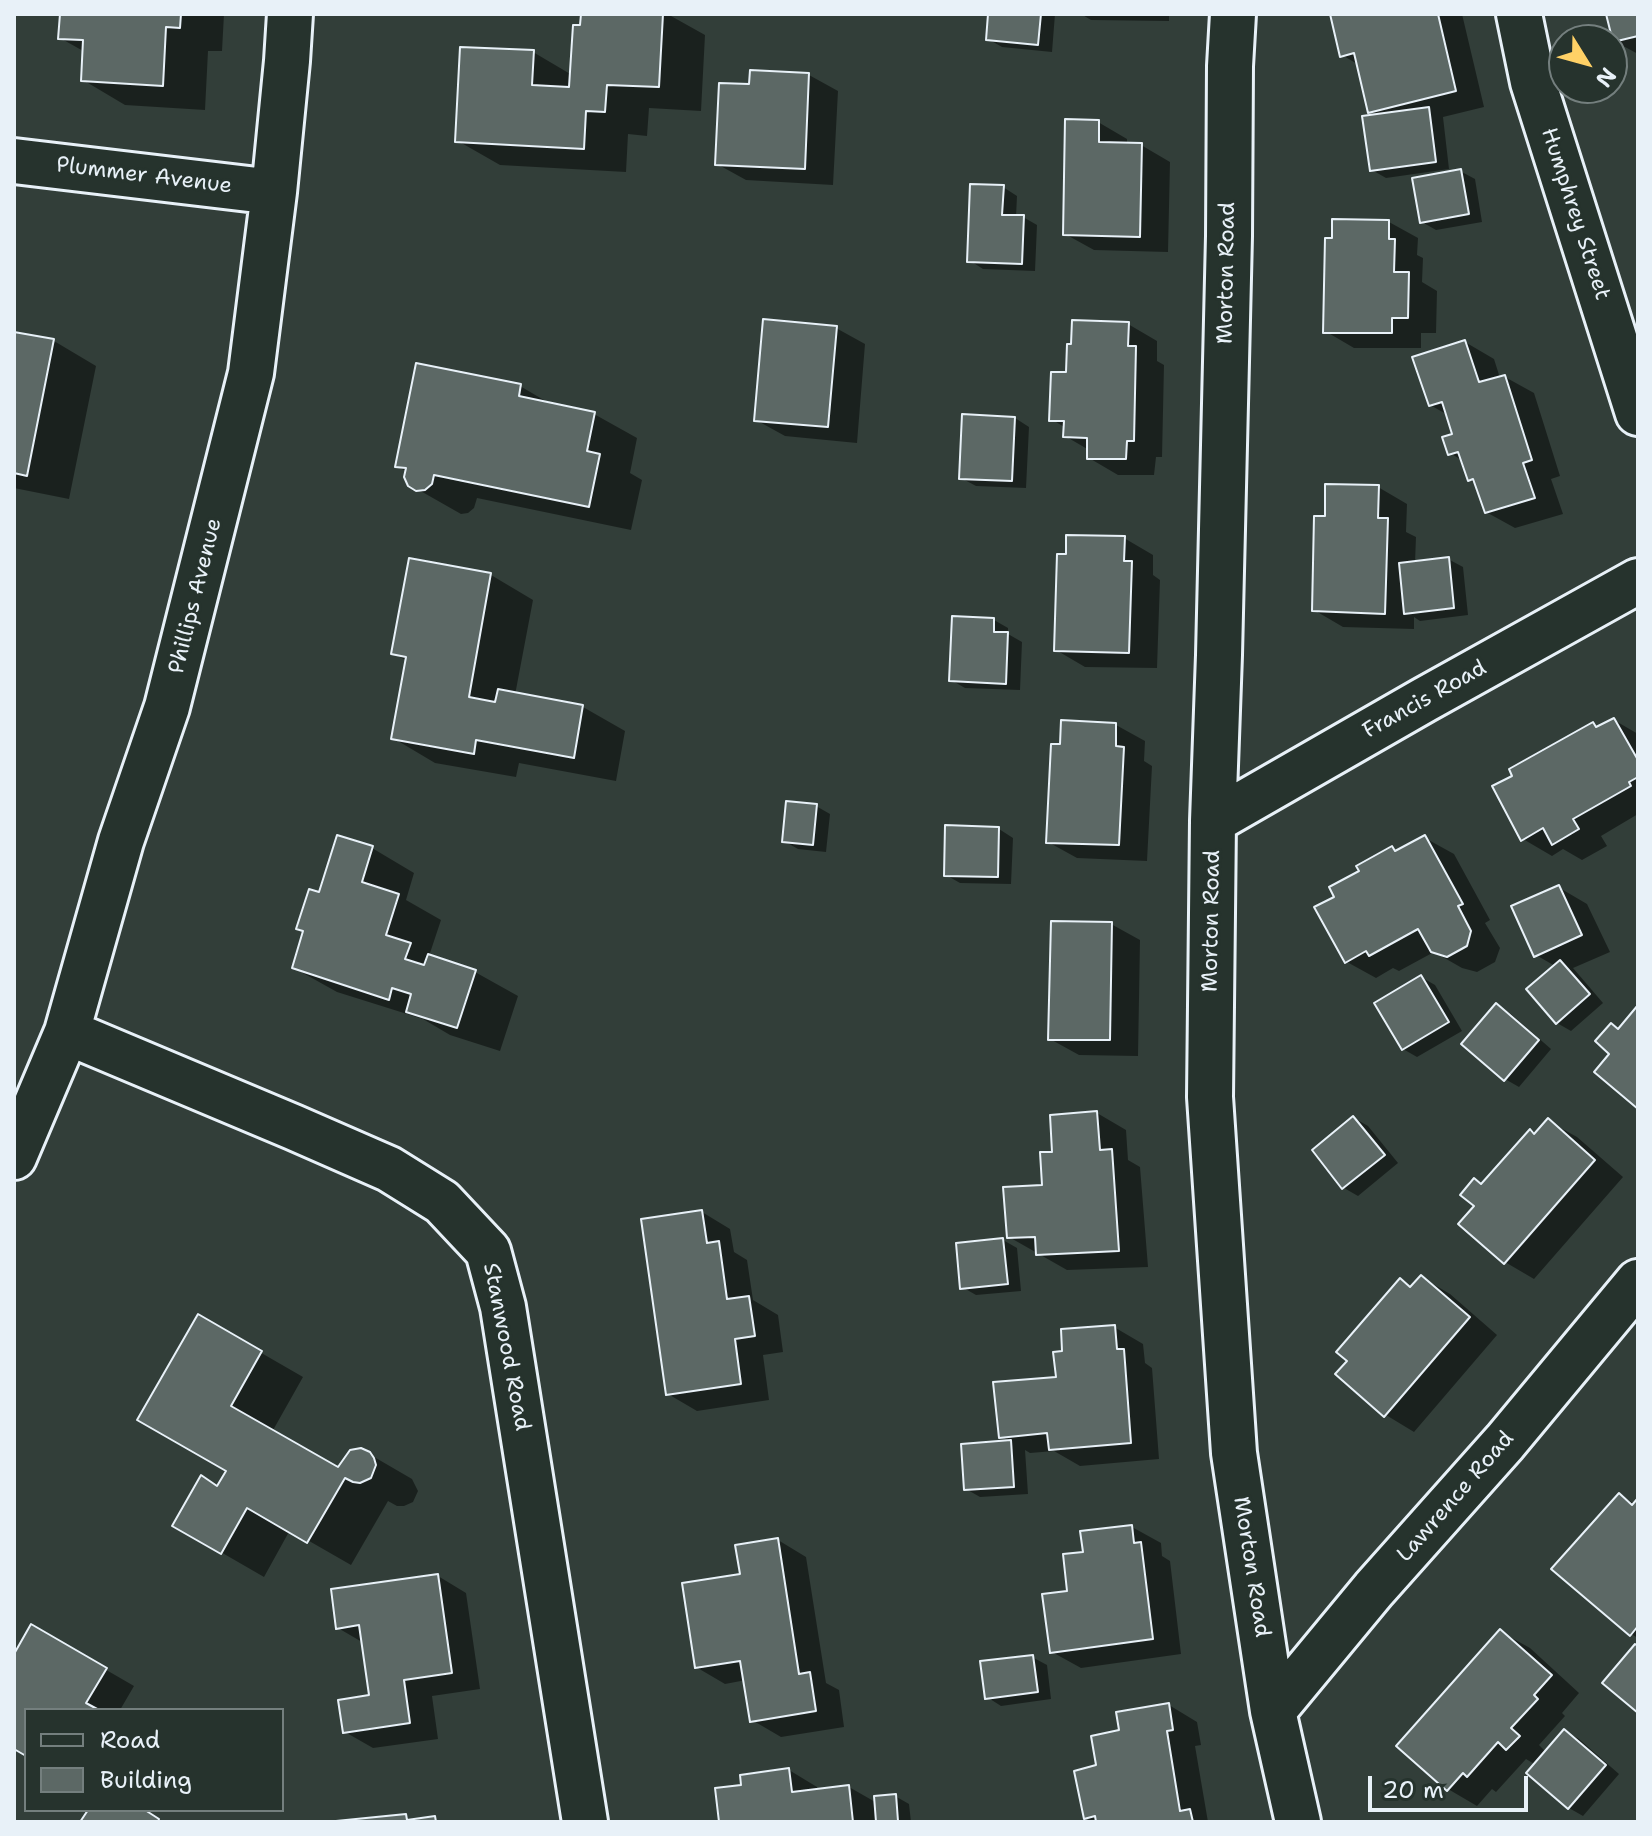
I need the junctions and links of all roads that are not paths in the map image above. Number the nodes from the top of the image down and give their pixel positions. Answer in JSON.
{"nodes":[{"id":1,"x":290,"y":14,"type":"edge"},
{"id":2,"x":1233,"y":14,"type":"edge"},
{"id":3,"x":1519,"y":14,"type":"edge"},
{"id":4,"x":14,"y":161,"type":"edge"},
{"id":5,"x":274,"y":192,"type":"junction"},
{"id":6,"x":1631,"y":368,"type":"edge"},
{"id":7,"x":1638,"y":413,"type":"edge"},
{"id":8,"x":1638,"y":581,"type":"edge"},
{"id":9,"x":1213,"y":821,"type":"junction"},
{"id":10,"x":67,"y":1032,"type":"junction"},
{"id":11,"x":14,"y":1157,"type":"edge"},
{"id":12,"x":1638,"y":1282,"type":"edge"},
{"id":13,"x":1273,"y":1711,"type":"junction"},
{"id":14,"x":585,"y":1822,"type":"edge"},
{"id":15,"x":1298,"y":1822,"type":"edge"}],
"edges":[{"from":1,"to":5,"type":"street","name":"Phillips Avenue"},
{"from":2,"to":9,"type":"street","name":"Morton Road"},
{"from":3,"to":6,"type":"street","name":"Humphrey Street"},
{"from":4,"to":5,"type":"street","name":"Plummer Avenue"},
{"from":5,"to":10,"type":"street","name":"Phillips Avenue"},
{"from":6,"to":7,"type":"street","name":"Humphrey Street"},
{"from":8,"to":9,"type":"street","name":"Francis Road"},
{"from":9,"to":13,"type":"street","name":"Morton Road"},
{"from":10,"to":11,"type":"street","name":"Phillips Avenue"},
{"from":10,"to":14,"type":"street","name":"Stanwood Road"},
{"from":12,"to":13,"type":"street","name":"Lawrence Road"},
{"from":13,"to":15,"type":"street","name":"Morton Road"}]}
